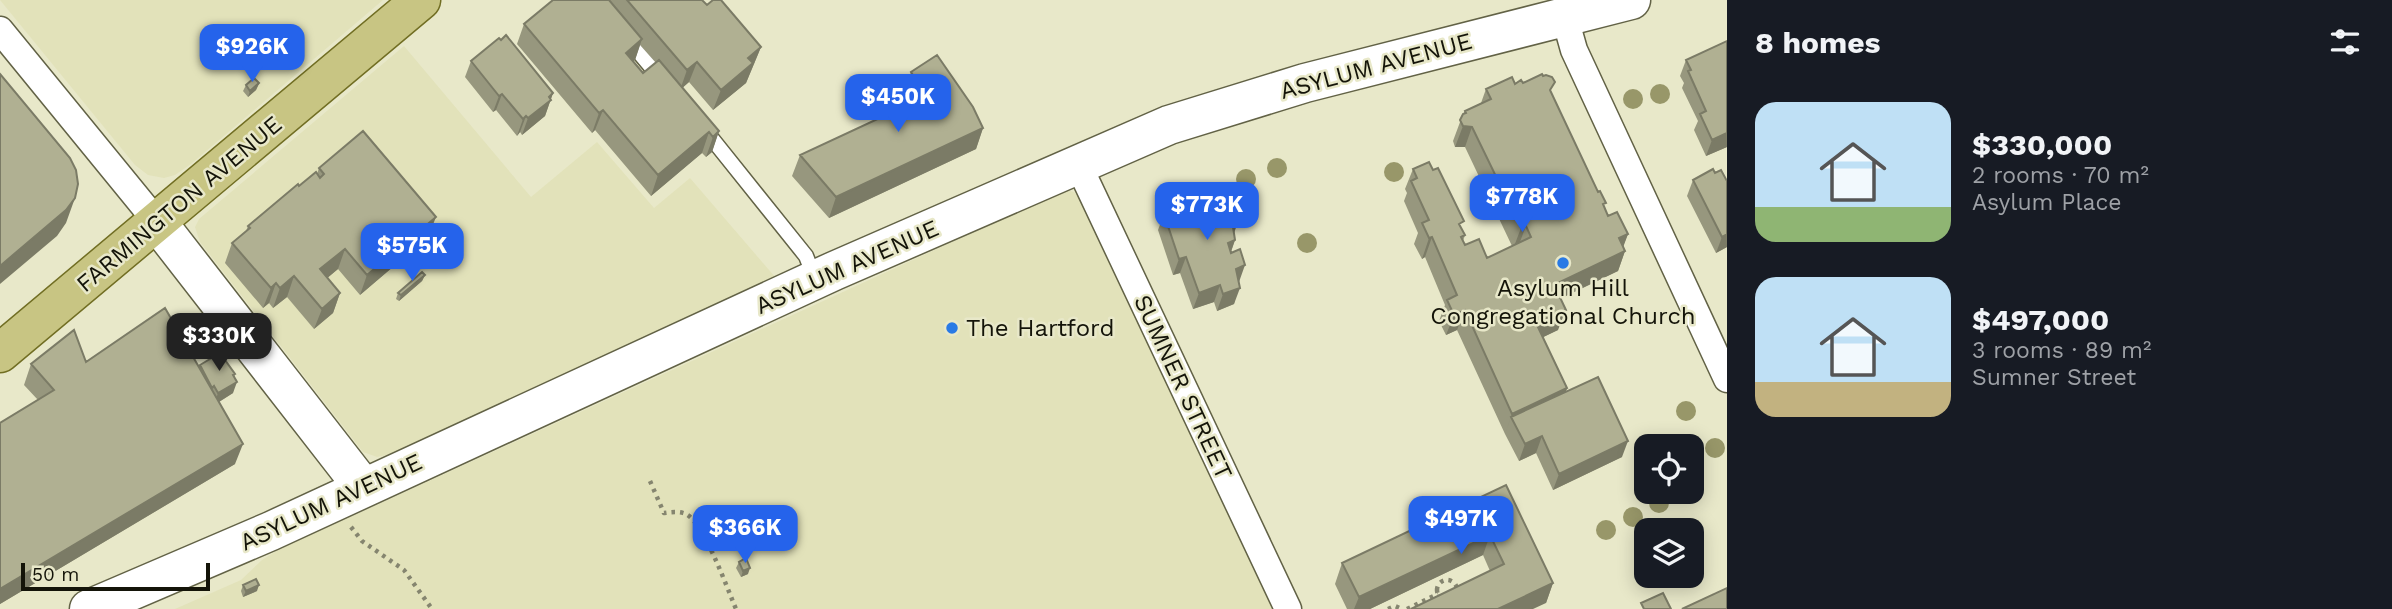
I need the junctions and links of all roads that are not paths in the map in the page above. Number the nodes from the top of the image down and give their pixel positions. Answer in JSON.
{"nodes":[{"id":1,"x":421,"y":0,"type":"edge"},
{"id":2,"x":1631,"y":0,"type":"edge"},
{"id":3,"x":1565,"y":18,"type":"junction"},
{"id":4,"x":0,"y":30,"type":"edge"},
{"id":5,"x":621,"y":31,"type":"edge"},
{"id":6,"x":674,"y":92,"type":"edge"},
{"id":7,"x":700,"y":123,"type":"edge"},
{"id":8,"x":1078,"y":164,"type":"junction"},
{"id":9,"x":157,"y":222,"type":"junction"},
{"id":10,"x":816,"y":280,"type":"junction"},
{"id":11,"x":0,"y":353,"type":"edge"},
{"id":12,"x":1727,"y":379,"type":"edge"},
{"id":13,"x":363,"y":487,"type":"junction"},
{"id":14,"x":89,"y":609,"type":"edge"},
{"id":15,"x":1288,"y":609,"type":"edge"}],
"edges":[{"from":1,"to":9,"type":"main road","name":"FARMINGTON AVENUE"},
{"from":2,"to":3,"type":"main road","name":"ASYLUM AVENUE"},
{"from":3,"to":8,"type":"main road","name":"ASYLUM AVENUE"},
{"from":3,"to":12,"type":"street"},
{"from":4,"to":9,"type":"street"},
{"from":5,"to":6,"type":"lane"},
{"from":7,"to":10,"type":"lane"},
{"from":8,"to":10,"type":"main road","name":"ASYLUM AVENUE"},
{"from":8,"to":15,"type":"street","name":"SUMNER STREET"},
{"from":9,"to":11,"type":"main road","name":"FARMINGTON AVENUE"},
{"from":9,"to":13,"type":"main road"},
{"from":10,"to":13,"type":"main road","name":"ASYLUM AVENUE"},
{"from":13,"to":14,"type":"main road","name":"ASYLUM AVENUE"}]}
